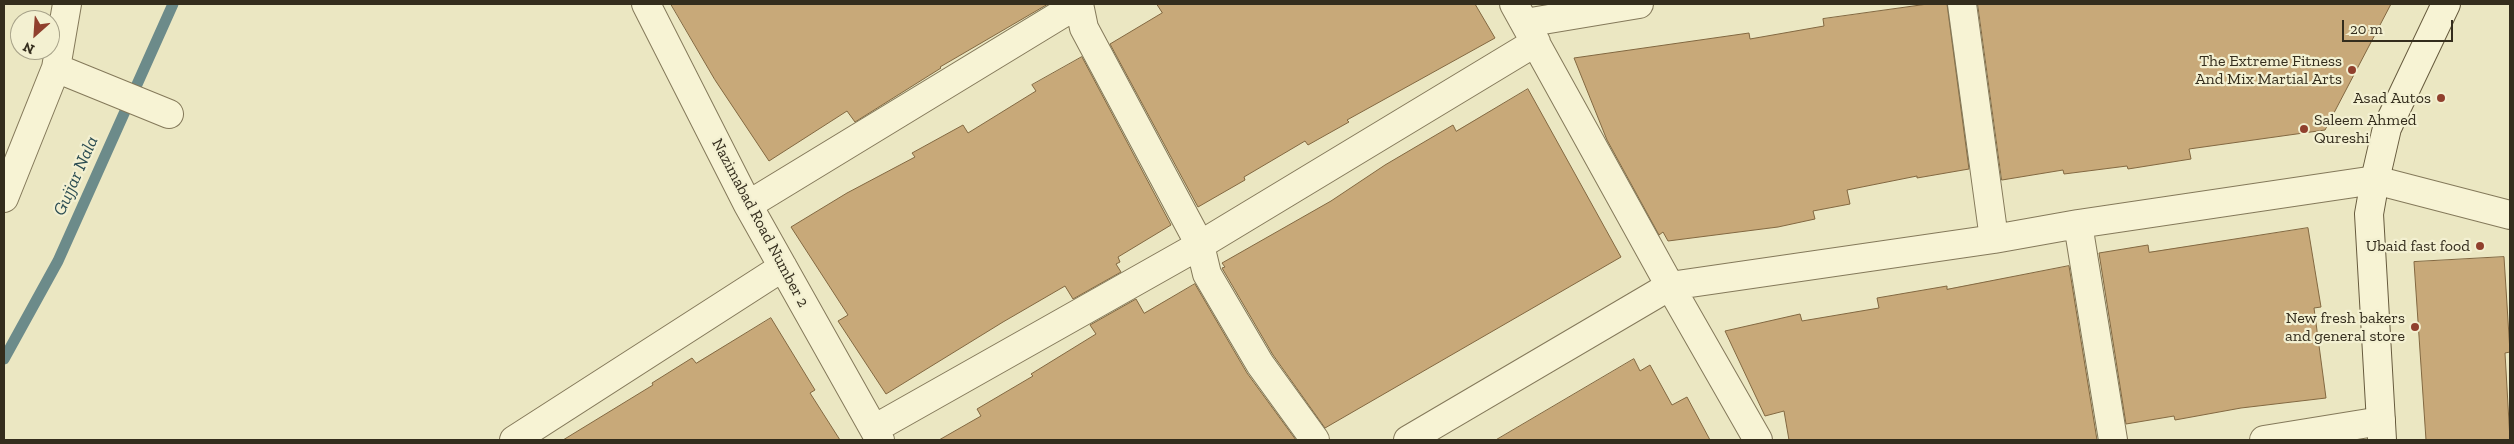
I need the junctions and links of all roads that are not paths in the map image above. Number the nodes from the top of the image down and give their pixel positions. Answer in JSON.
{"nodes":[{"id":1,"x":67,"y":4,"type":"edge"},
{"id":2,"x":646,"y":4,"type":"edge"},
{"id":3,"x":1079,"y":4,"type":"edge"},
{"id":4,"x":1639,"y":4,"type":"edge"},
{"id":5,"x":1962,"y":4,"type":"edge"},
{"id":6,"x":2446,"y":4,"type":"edge"},
{"id":7,"x":1525,"y":23,"type":"edge"},
{"id":8,"x":56,"y":68,"type":"junction"},
{"id":9,"x":169,"y":114,"type":"dead end"},
{"id":10,"x":2375,"y":180,"type":"junction"},
{"id":11,"x":4,"y":198,"type":"edge"},
{"id":12,"x":748,"y":205,"type":"junction"},
{"id":13,"x":2510,"y":215,"type":"edge"},
{"id":14,"x":2078,"y":224,"type":"junction"},
{"id":15,"x":1994,"y":239,"type":"junction"},
{"id":16,"x":1200,"y":245,"type":"junction"},
{"id":17,"x":783,"y":267,"type":"junction"},
{"id":18,"x":1670,"y":286,"type":"junction"},
{"id":19,"x":2382,"y":431,"type":"edge"},
{"id":20,"x":877,"y":434,"type":"edge"},
{"id":21,"x":514,"y":440,"type":"edge"},
{"id":22,"x":1315,"y":440,"type":"edge"},
{"id":23,"x":1408,"y":440,"type":"edge"},
{"id":24,"x":1758,"y":440,"type":"edge"},
{"id":25,"x":2113,"y":440,"type":"edge"},
{"id":26,"x":2264,"y":440,"type":"edge"}],
"edges":[{"from":1,"to":8,"type":"street"},
{"from":2,"to":12,"type":"street","name":"Nazimabad Road Number 2"},
{"from":3,"to":12,"type":"street"},
{"from":3,"to":16,"type":"street"},
{"from":4,"to":7,"type":"street"},
{"from":5,"to":15,"type":"street"},
{"from":6,"to":10,"type":"street"},
{"from":7,"to":16,"type":"street"},
{"from":7,"to":18,"type":"street"},
{"from":8,"to":9,"type":"street"},
{"from":8,"to":11,"type":"street"},
{"from":10,"to":13,"type":"street"},
{"from":10,"to":14,"type":"street"},
{"from":10,"to":19,"type":"street"},
{"from":12,"to":17,"type":"street","name":"Nazimabad Road Number 2"},
{"from":14,"to":15,"type":"street"},
{"from":14,"to":25,"type":"street"},
{"from":15,"to":18,"type":"street"},
{"from":16,"to":20,"type":"street"},
{"from":16,"to":22,"type":"street"},
{"from":17,"to":20,"type":"street","name":"Nazimabad Road Number 2"},
{"from":17,"to":21,"type":"street"},
{"from":18,"to":23,"type":"street"},
{"from":18,"to":24,"type":"street"},
{"from":19,"to":26,"type":"street"}]}
